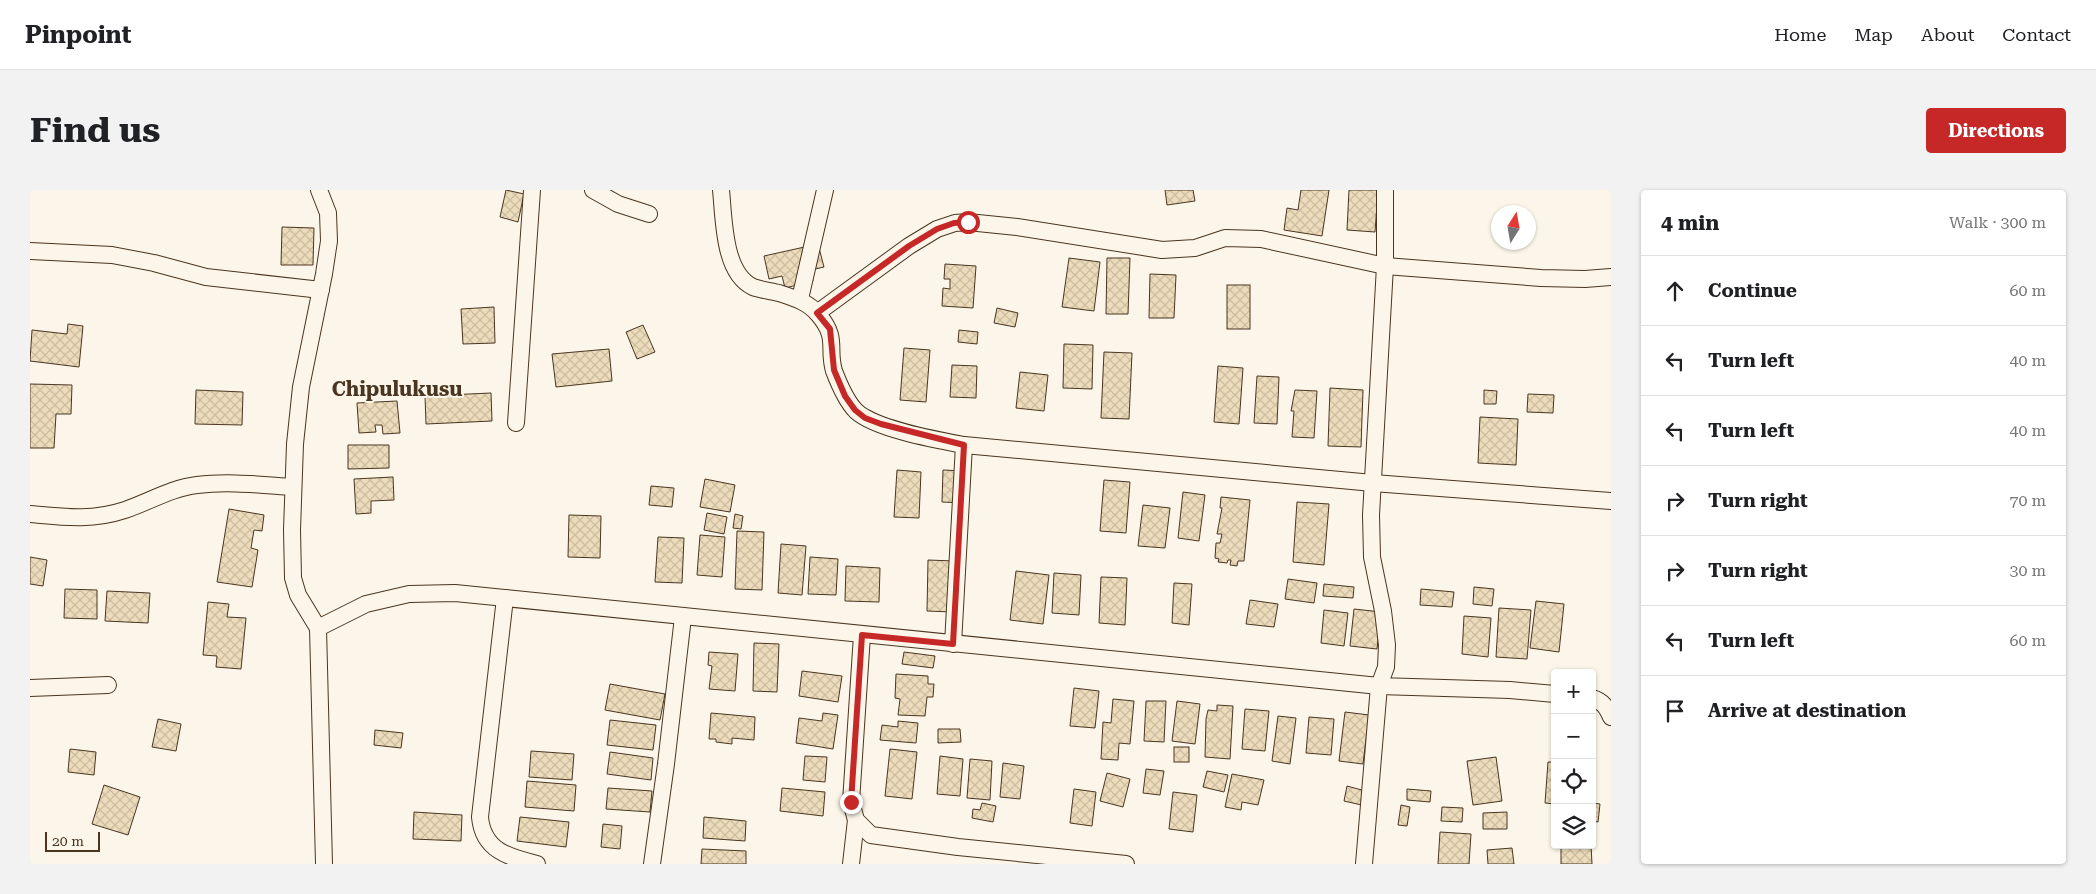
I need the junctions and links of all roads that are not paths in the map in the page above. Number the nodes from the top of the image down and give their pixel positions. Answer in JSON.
{"nodes":[{"id":1,"x":319,"y":190,"type":"edge"},
{"id":2,"x":532,"y":190,"type":"edge"},
{"id":3,"x":593,"y":190,"type":"edge"},
{"id":4,"x":721,"y":190,"type":"edge"},
{"id":5,"x":824,"y":190,"type":"edge"},
{"id":6,"x":1385,"y":190,"type":"edge"},
{"id":7,"x":649,"y":214,"type":"dead end"},
{"id":8,"x":30,"y":251,"type":"edge"},
{"id":9,"x":1385,"y":266,"type":"junction"},
{"id":10,"x":1611,"y":277,"type":"edge"},
{"id":11,"x":321,"y":290,"type":"junction"},
{"id":12,"x":800,"y":299,"type":"junction"},
{"id":13,"x":817,"y":313,"type":"junction"},
{"id":14,"x":516,"y":423,"type":"dead end"},
{"id":15,"x":964,"y":445,"type":"junction"},
{"id":16,"x":1373,"y":483,"type":"junction"},
{"id":17,"x":293,"y":487,"type":"junction"},
{"id":18,"x":1611,"y":501,"type":"edge"},
{"id":19,"x":30,"y":514,"type":"edge"},
{"id":20,"x":505,"y":598,"type":"junction"},
{"id":21,"x":683,"y":617,"type":"junction"},
{"id":22,"x":318,"y":628,"type":"junction"},
{"id":23,"x":862,"y":635,"type":"junction"},
{"id":24,"x":953,"y":644,"type":"junction"},
{"id":25,"x":108,"y":685,"type":"dead end"},
{"id":26,"x":1379,"y":686,"type":"junction"},
{"id":27,"x":30,"y":688,"type":"edge"},
{"id":28,"x":1551,"y":694,"type":"edge"},
{"id":29,"x":1596,"y":700,"type":"edge"},
{"id":30,"x":1611,"y":717,"type":"edge"},
{"id":31,"x":856,"y":820,"type":"junction"},
{"id":32,"x":324,"y":864,"type":"edge"},
{"id":33,"x":537,"y":864,"type":"edge"},
{"id":34,"x":652,"y":864,"type":"edge"},
{"id":35,"x":851,"y":864,"type":"edge"},
{"id":36,"x":1126,"y":864,"type":"edge"},
{"id":37,"x":1364,"y":864,"type":"edge"}],
"edges":[{"from":1,"to":11,"type":"street"},
{"from":2,"to":14,"type":"street"},
{"from":3,"to":7,"type":"street"},
{"from":4,"to":12,"type":"street"},
{"from":5,"to":12,"type":"street"},
{"from":6,"to":9,"type":"street"},
{"from":8,"to":11,"type":"street"},
{"from":9,"to":10,"type":"street"},
{"from":9,"to":13,"type":"street"},
{"from":9,"to":16,"type":"street"},
{"from":11,"to":17,"type":"street"},
{"from":12,"to":13,"type":"street"},
{"from":13,"to":15,"type":"street"},
{"from":15,"to":16,"type":"street"},
{"from":15,"to":24,"type":"street"},
{"from":16,"to":18,"type":"street"},
{"from":16,"to":26,"type":"street"},
{"from":17,"to":19,"type":"street"},
{"from":17,"to":22,"type":"street"},
{"from":20,"to":21,"type":"street"},
{"from":20,"to":22,"type":"street"},
{"from":20,"to":33,"type":"street"},
{"from":21,"to":23,"type":"street"},
{"from":21,"to":34,"type":"street"},
{"from":22,"to":32,"type":"street"},
{"from":23,"to":24,"type":"street"},
{"from":23,"to":31,"type":"street"},
{"from":24,"to":26,"type":"street"},
{"from":25,"to":27,"type":"street"},
{"from":26,"to":28,"type":"street"},
{"from":26,"to":37,"type":"street"},
{"from":29,"to":30,"type":"street"},
{"from":31,"to":35,"type":"street"},
{"from":31,"to":36,"type":"street"}]}
